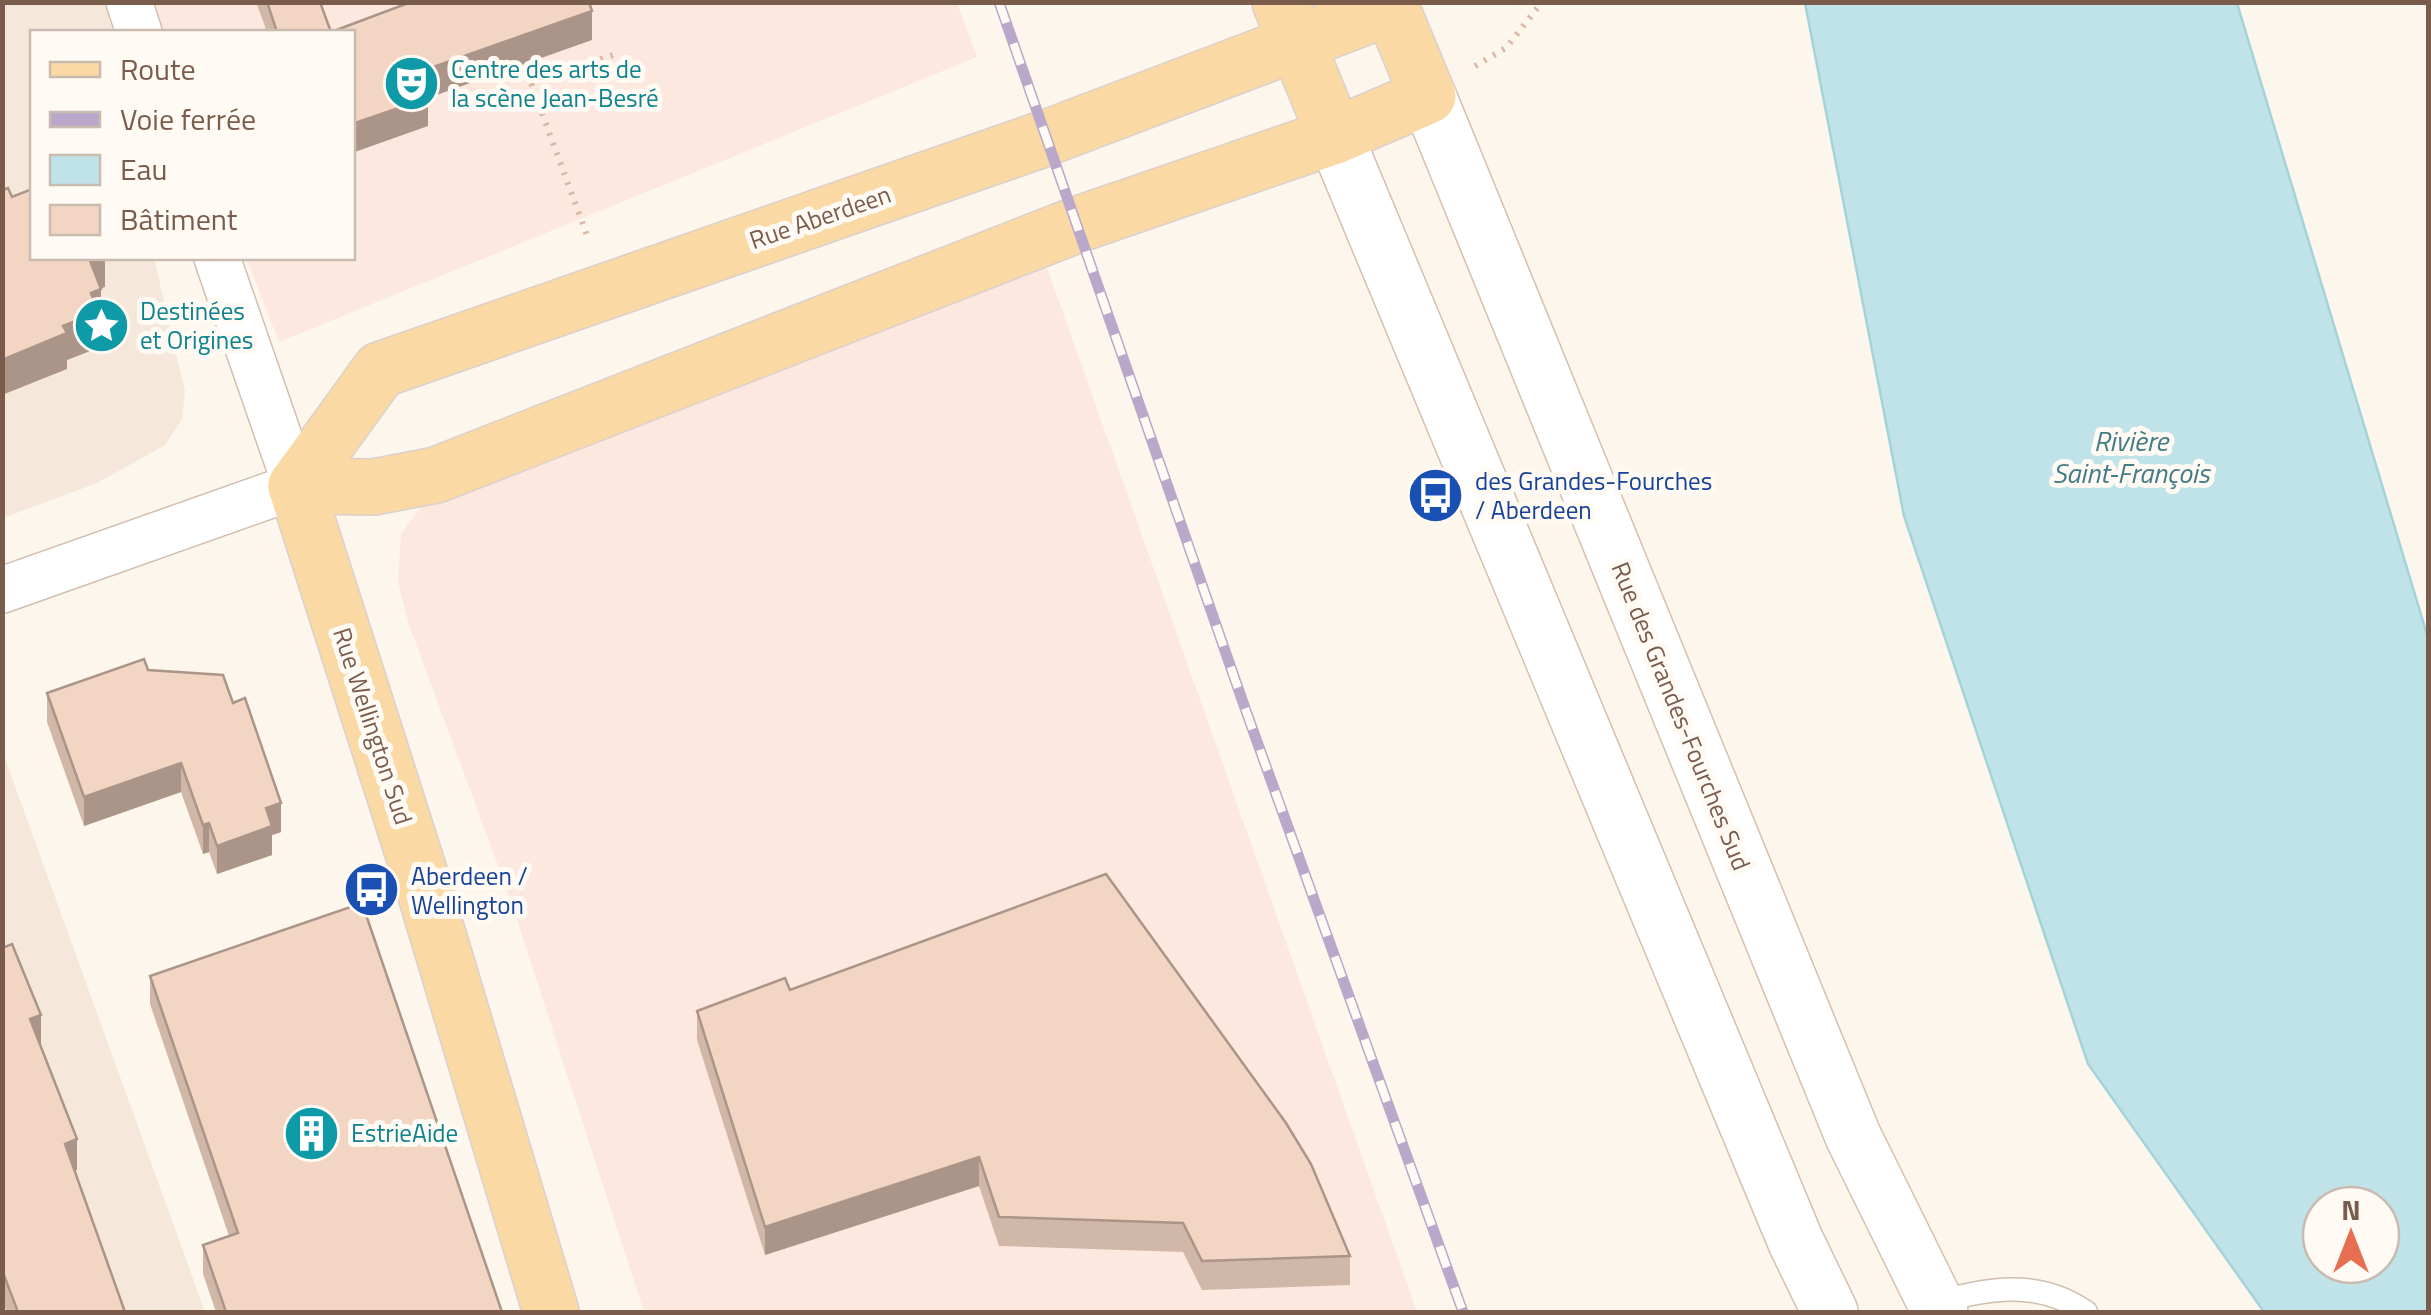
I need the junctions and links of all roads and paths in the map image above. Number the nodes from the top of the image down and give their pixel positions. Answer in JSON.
{"nodes":[{"id":1,"x":129,"y":2,"type":"edge"},
{"id":2,"x":1542,"y":2,"type":"edge"},
{"id":3,"x":1390,"y":5,"type":"edge"},
{"id":4,"x":1289,"y":24,"type":"edge"},
{"id":5,"x":138,"y":30,"type":"edge"},
{"id":6,"x":616,"y":54,"type":"dead end"},
{"id":7,"x":524,"y":64,"type":"edge"},
{"id":8,"x":531,"y":84,"type":"junction"},
{"id":9,"x":1428,"y":96,"type":"junction"},
{"id":10,"x":1335,"y":136,"type":"junction"},
{"id":11,"x":218,"y":260,"type":"edge"},
{"id":12,"x":608,"y":291,"type":"junction"},
{"id":13,"x":296,"y":486,"type":"junction"},
{"id":14,"x":2,"y":590,"type":"edge"},
{"id":15,"x":1929,"y":1309,"type":"edge"},
{"id":16,"x":551,"y":1312,"type":"edge"},
{"id":17,"x":1830,"y":1312,"type":"edge"},
{"id":18,"x":2086,"y":1312,"type":"edge"}],
"edges":[{"from":1,"to":5,"type":"street"},
{"from":2,"to":9,"type":"path"},
{"from":3,"to":4,"type":"main road","name":"Rue Aberdeen"},
{"from":3,"to":9,"type":"main road","name":"Rue des Grandes-Fourches Sud"},
{"from":4,"to":10,"type":"main road"},
{"from":4,"to":12,"type":"main road","name":"Rue Aberdeen"},
{"from":6,"to":8,"type":"path"},
{"from":7,"to":8,"type":"path"},
{"from":8,"to":12,"type":"path"},
{"from":9,"to":10,"type":"main road"},
{"from":9,"to":15,"type":"main road","name":"Rue des Grandes-Fourches Sud"},
{"from":10,"to":13,"type":"main road"},
{"from":10,"to":17,"type":"main road"},
{"from":11,"to":13,"type":"street","name":"Rue Wellington Sud"},
{"from":12,"to":13,"type":"main road","name":"Rue Aberdeen"},
{"from":13,"to":14,"type":"street"},
{"from":13,"to":16,"type":"main road","name":"Rue Wellington Sud"},
{"from":15,"to":18,"type":"lane"}]}
